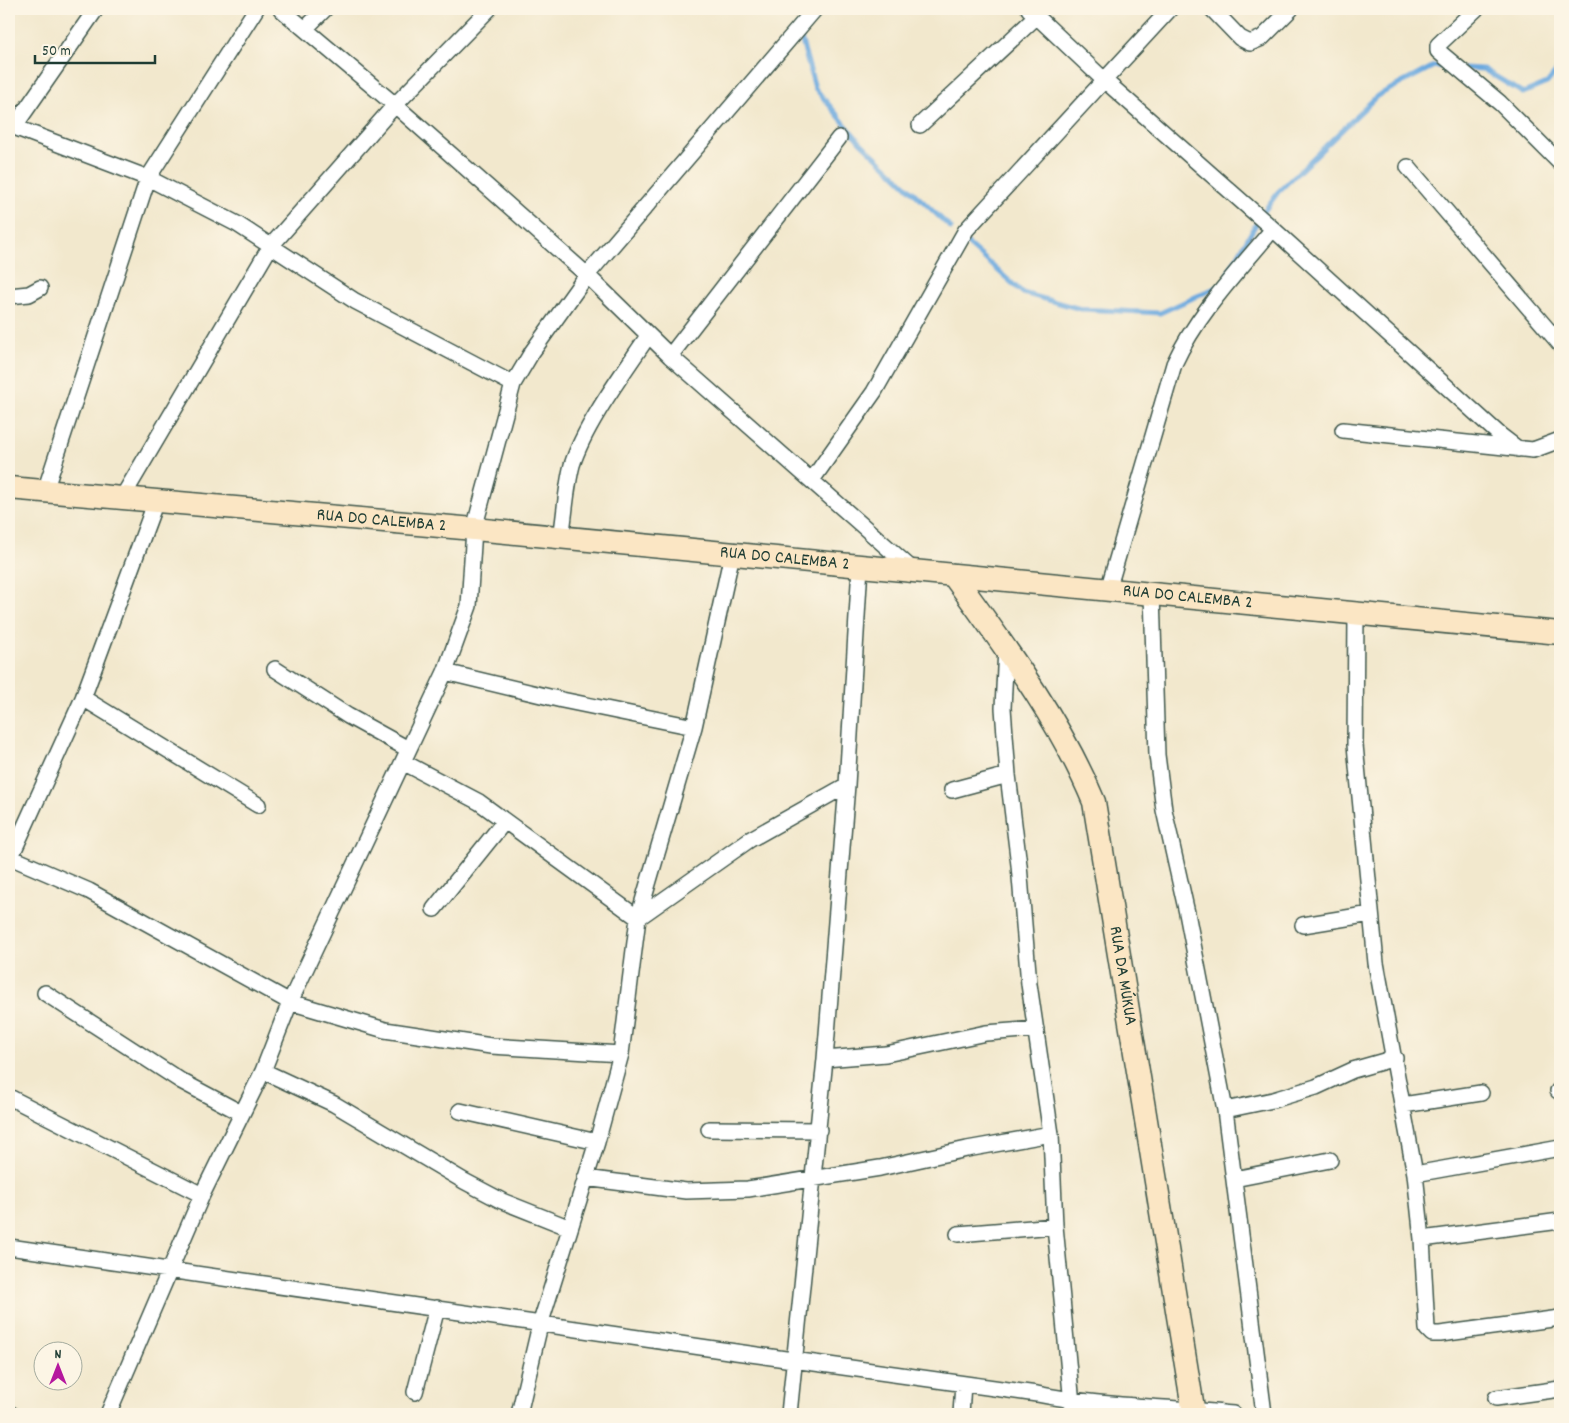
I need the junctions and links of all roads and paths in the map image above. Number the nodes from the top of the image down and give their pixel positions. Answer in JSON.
{"nodes":[{"id":1,"x":96,"y":9,"type":"edge"},
{"id":2,"x":256,"y":9,"type":"edge"},
{"id":3,"x":281,"y":9,"type":"edge"},
{"id":4,"x":325,"y":9,"type":"edge"},
{"id":5,"x":489,"y":9,"type":"edge"},
{"id":6,"x":815,"y":9,"type":"edge"},
{"id":7,"x":1170,"y":9,"type":"edge"},
{"id":8,"x":1212,"y":9,"type":"edge"},
{"id":9,"x":1291,"y":9,"type":"edge"},
{"id":10,"x":1476,"y":9,"type":"edge"},
{"id":11,"x":1033,"y":12,"type":"edge"},
{"id":12,"x":306,"y":28,"type":"junction"},
{"id":13,"x":1103,"y":79,"type":"junction"},
{"id":14,"x":395,"y":105,"type":"junction"},
{"id":15,"x":920,"y":125,"type":"dead end"},
{"id":16,"x":11,"y":126,"type":"edge"},
{"id":17,"x":839,"y":138,"type":"dead end"},
{"id":18,"x":1560,"y":163,"type":"edge"},
{"id":19,"x":1408,"y":167,"type":"dead end"},
{"id":20,"x":148,"y":178,"type":"junction"},
{"id":21,"x":1274,"y":229,"type":"junction"},
{"id":22,"x":270,"y":247,"type":"junction"},
{"id":23,"x":587,"y":275,"type":"junction"},
{"id":24,"x":40,"y":288,"type":"dead end"},
{"id":25,"x":9,"y":296,"type":"edge"},
{"id":26,"x":648,"y":336,"type":"junction"},
{"id":27,"x":1560,"y":344,"type":"edge"},
{"id":28,"x":670,"y":356,"type":"junction"},
{"id":29,"x":513,"y":384,"type":"junction"},
{"id":30,"x":1343,"y":430,"type":"dead end"},
{"id":31,"x":1560,"y":440,"type":"edge"},
{"id":32,"x":1518,"y":449,"type":"junction"},
{"id":33,"x":812,"y":480,"type":"junction"},
{"id":34,"x":9,"y":488,"type":"edge"},
{"id":35,"x":45,"y":491,"type":"junction"},
{"id":36,"x":122,"y":498,"type":"junction"},
{"id":37,"x":156,"y":501,"type":"junction"},
{"id":38,"x":474,"y":529,"type":"junction"},
{"id":39,"x":562,"y":538,"type":"junction"},
{"id":40,"x":732,"y":554,"type":"junction"},
{"id":41,"x":860,"y":566,"type":"junction"},
{"id":42,"x":914,"y":571,"type":"junction"},
{"id":43,"x":953,"y":575,"type":"junction"},
{"id":44,"x":1108,"y":590,"type":"junction"},
{"id":45,"x":1152,"y":594,"type":"junction"},
{"id":46,"x":1356,"y":614,"type":"junction"},
{"id":47,"x":1560,"y":633,"type":"edge"},
{"id":48,"x":1006,"y":648,"type":"junction"},
{"id":49,"x":275,"y":669,"type":"dead end"},
{"id":50,"x":445,"y":672,"type":"junction"},
{"id":51,"x":83,"y":698,"type":"junction"},
{"id":52,"x":694,"y":727,"type":"junction"},
{"id":53,"x":406,"y":756,"type":"junction"},
{"id":54,"x":1008,"y":774,"type":"junction"},
{"id":55,"x":848,"y":785,"type":"junction"},
{"id":56,"x":952,"y":790,"type":"dead end"},
{"id":57,"x":258,"y":805,"type":"dead end"},
{"id":58,"x":504,"y":822,"type":"junction"},
{"id":59,"x":10,"y":859,"type":"edge"},
{"id":60,"x":434,"y":909,"type":"dead end"},
{"id":61,"x":1371,"y":914,"type":"junction"},
{"id":62,"x":638,"y":918,"type":"junction"},
{"id":63,"x":1303,"y":925,"type":"dead end"},
{"id":64,"x":45,"y":993,"type":"dead end"},
{"id":65,"x":290,"y":1002,"type":"junction"},
{"id":66,"x":1036,"y":1028,"type":"junction"},
{"id":67,"x":622,"y":1054,"type":"junction"},
{"id":68,"x":1394,"y":1058,"type":"junction"},
{"id":69,"x":825,"y":1059,"type":"junction"},
{"id":70,"x":263,"y":1071,"type":"junction"},
{"id":71,"x":1481,"y":1093,"type":"dead end"},
{"id":72,"x":9,"y":1097,"type":"edge"},
{"id":73,"x":1403,"y":1105,"type":"junction"},
{"id":74,"x":1224,"y":1110,"type":"junction"},
{"id":75,"x":460,"y":1111,"type":"dead end"},
{"id":76,"x":241,"y":1113,"type":"junction"},
{"id":77,"x":709,"y":1129,"type":"dead end"},
{"id":78,"x":819,"y":1130,"type":"junction"},
{"id":79,"x":1051,"y":1134,"type":"junction"},
{"id":80,"x":597,"y":1142,"type":"junction"},
{"id":81,"x":1560,"y":1148,"type":"edge"},
{"id":82,"x":1330,"y":1160,"type":"dead end"},
{"id":83,"x":1414,"y":1174,"type":"junction"},
{"id":84,"x":585,"y":1178,"type":"junction"},
{"id":85,"x":1234,"y":1179,"type":"junction"},
{"id":86,"x":812,"y":1180,"type":"junction"},
{"id":87,"x":202,"y":1195,"type":"junction"},
{"id":88,"x":1560,"y":1221,"type":"edge"},
{"id":89,"x":1055,"y":1226,"type":"junction"},
{"id":90,"x":570,"y":1228,"type":"junction"},
{"id":91,"x":958,"y":1234,"type":"dead end"},
{"id":92,"x":1422,"y":1239,"type":"junction"},
{"id":93,"x":9,"y":1247,"type":"edge"},
{"id":94,"x":169,"y":1270,"type":"junction"},
{"id":95,"x":437,"y":1308,"type":"junction"},
{"id":96,"x":1560,"y":1318,"type":"edge"},
{"id":97,"x":540,"y":1325,"type":"junction"},
{"id":98,"x":795,"y":1361,"type":"junction"},
{"id":99,"x":963,"y":1384,"type":"junction"},
{"id":100,"x":1560,"y":1389,"type":"edge"},
{"id":101,"x":415,"y":1392,"type":"dead end"},
{"id":102,"x":1496,"y":1398,"type":"dead end"},
{"id":103,"x":1072,"y":1408,"type":"edge"},
{"id":104,"x":1193,"y":1412,"type":"edge"},
{"id":105,"x":108,"y":1414,"type":"edge"},
{"id":106,"x":519,"y":1414,"type":"edge"},
{"id":107,"x":789,"y":1414,"type":"edge"},
{"id":108,"x":961,"y":1414,"type":"edge"},
{"id":109,"x":1233,"y":1414,"type":"edge"},
{"id":110,"x":1264,"y":1414,"type":"edge"}],
"edges":[{"from":1,"to":16,"type":"street"},
{"from":2,"to":20,"type":"street"},
{"from":3,"to":12,"type":"street"},
{"from":4,"to":12,"type":"street"},
{"from":5,"to":14,"type":"street"},
{"from":6,"to":23,"type":"street"},
{"from":7,"to":13,"type":"street"},
{"from":8,"to":9,"type":"street"},
{"from":10,"to":18,"type":"street"},
{"from":11,"to":13,"type":"street"},
{"from":11,"to":15,"type":"street"},
{"from":12,"to":14,"type":"street"},
{"from":13,"to":21,"type":"street"},
{"from":13,"to":33,"type":"street"},
{"from":14,"to":22,"type":"street"},
{"from":14,"to":23,"type":"street"},
{"from":16,"to":20,"type":"street"},
{"from":17,"to":28,"type":"street"},
{"from":19,"to":27,"type":"street"},
{"from":20,"to":22,"type":"street"},
{"from":20,"to":35,"type":"street"},
{"from":21,"to":32,"type":"street"},
{"from":21,"to":44,"type":"street"},
{"from":22,"to":29,"type":"street"},
{"from":22,"to":36,"type":"street"},
{"from":23,"to":26,"type":"street"},
{"from":23,"to":29,"type":"street"},
{"from":24,"to":25,"type":"street"},
{"from":26,"to":28,"type":"street"},
{"from":26,"to":39,"type":"street"},
{"from":28,"to":33,"type":"street"},
{"from":29,"to":38,"type":"street"},
{"from":30,"to":32,"type":"street"},
{"from":31,"to":32,"type":"street"},
{"from":33,"to":42,"type":"street"},
{"from":34,"to":35,"type":"main road","name":"RUA DO CALEMBA 2"},
{"from":35,"to":36,"type":"main road","name":"RUA DO CALEMBA 2"},
{"from":36,"to":37,"type":"main road","name":"RUA DO CALEMBA 2"},
{"from":37,"to":38,"type":"main road","name":"RUA DO CALEMBA 2"},
{"from":37,"to":51,"type":"street"},
{"from":38,"to":39,"type":"main road","name":"RUA DO CALEMBA 2"},
{"from":38,"to":50,"type":"street"},
{"from":39,"to":40,"type":"main road","name":"RUA DO CALEMBA 2"},
{"from":40,"to":41,"type":"main road","name":"RUA DO CALEMBA 2"},
{"from":40,"to":52,"type":"street"},
{"from":41,"to":42,"type":"main road","name":"RUA DO CALEMBA 2"},
{"from":41,"to":55,"type":"street"},
{"from":42,"to":43,"type":"main road","name":"RUA DO CALEMBA 2"},
{"from":43,"to":44,"type":"main road","name":"RUA DO CALEMBA 2"},
{"from":43,"to":48,"type":"main road","name":"RUA DA MÚKUA"},
{"from":44,"to":45,"type":"main road","name":"RUA DO CALEMBA 2"},
{"from":45,"to":46,"type":"main road","name":"RUA DO CALEMBA 2"},
{"from":45,"to":74,"type":"street"},
{"from":46,"to":47,"type":"main road","name":"RUA DO CALEMBA 2"},
{"from":46,"to":61,"type":"street"},
{"from":48,"to":54,"type":"street"},
{"from":48,"to":104,"type":"main road","name":"RUA DA MÚKUA"},
{"from":49,"to":53,"type":"street"},
{"from":50,"to":52,"type":"street"},
{"from":50,"to":53,"type":"street"},
{"from":51,"to":57,"type":"street"},
{"from":51,"to":59,"type":"street"},
{"from":52,"to":62,"type":"street"},
{"from":53,"to":58,"type":"street"},
{"from":53,"to":65,"type":"street"},
{"from":54,"to":56,"type":"street"},
{"from":54,"to":66,"type":"street"},
{"from":55,"to":62,"type":"street"},
{"from":55,"to":69,"type":"street"},
{"from":58,"to":60,"type":"street"},
{"from":58,"to":62,"type":"street"},
{"from":59,"to":65,"type":"street"},
{"from":61,"to":63,"type":"street"},
{"from":61,"to":68,"type":"street"},
{"from":62,"to":67,"type":"street"},
{"from":64,"to":76,"type":"street"},
{"from":65,"to":67,"type":"street"},
{"from":65,"to":70,"type":"street"},
{"from":66,"to":69,"type":"street"},
{"from":66,"to":79,"type":"street"},
{"from":67,"to":80,"type":"street"},
{"from":68,"to":73,"type":"street"},
{"from":68,"to":74,"type":"street"},
{"from":69,"to":78,"type":"street"},
{"from":70,"to":76,"type":"street"},
{"from":70,"to":90,"type":"street"},
{"from":71,"to":73,"type":"street"},
{"from":72,"to":87,"type":"street"},
{"from":73,"to":83,"type":"street"},
{"from":74,"to":85,"type":"street"},
{"from":75,"to":80,"type":"street"},
{"from":76,"to":87,"type":"street"},
{"from":77,"to":78,"type":"street"},
{"from":78,"to":86,"type":"street"},
{"from":79,"to":86,"type":"street"},
{"from":79,"to":89,"type":"street"},
{"from":80,"to":84,"type":"street"},
{"from":81,"to":83,"type":"street"},
{"from":82,"to":85,"type":"street"},
{"from":83,"to":92,"type":"street"},
{"from":84,"to":86,"type":"street"},
{"from":84,"to":90,"type":"street"},
{"from":85,"to":110,"type":"street"},
{"from":86,"to":98,"type":"street"},
{"from":87,"to":94,"type":"street"},
{"from":88,"to":92,"type":"street"},
{"from":89,"to":91,"type":"street"},
{"from":89,"to":103,"type":"street"},
{"from":90,"to":97,"type":"street"},
{"from":92,"to":96,"type":"street"},
{"from":93,"to":94,"type":"street"},
{"from":94,"to":95,"type":"street"},
{"from":94,"to":105,"type":"street"},
{"from":95,"to":97,"type":"street"},
{"from":95,"to":101,"type":"street"},
{"from":97,"to":98,"type":"street"},
{"from":97,"to":106,"type":"street"},
{"from":98,"to":99,"type":"street"},
{"from":98,"to":107,"type":"street"},
{"from":99,"to":103,"type":"street"},
{"from":99,"to":108,"type":"street"},
{"from":100,"to":102,"type":"street"},
{"from":103,"to":104,"type":"street"},
{"from":104,"to":109,"type":"street"}]}
